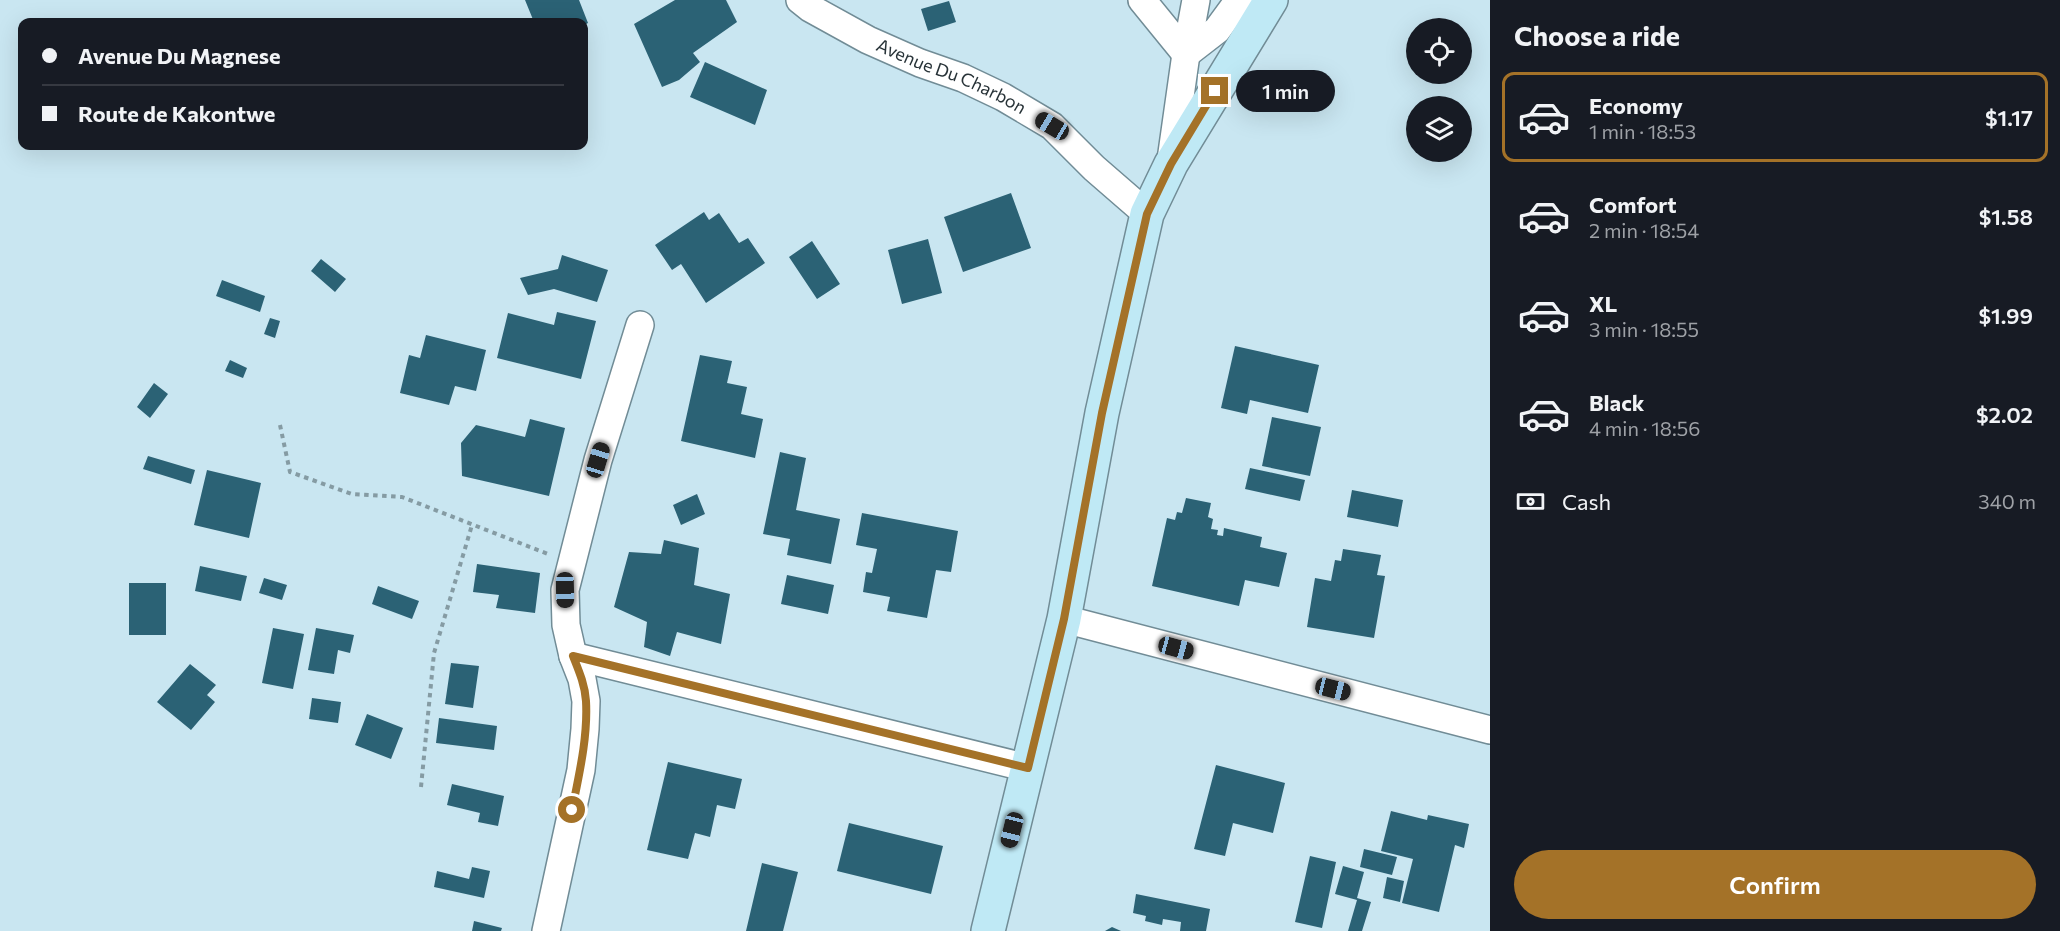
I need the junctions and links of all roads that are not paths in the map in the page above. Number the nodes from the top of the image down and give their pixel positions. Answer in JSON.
{"nodes":[{"id":1,"x":800,"y":0,"type":"edge"},
{"id":2,"x":1142,"y":0,"type":"edge"},
{"id":3,"x":1196,"y":0,"type":"edge"},
{"id":4,"x":1239,"y":0,"type":"edge"},
{"id":5,"x":1271,"y":0,"type":"edge"},
{"id":6,"x":1186,"y":54,"type":"junction"},
{"id":7,"x":1171,"y":164,"type":"junction"},
{"id":8,"x":1147,"y":214,"type":"junction"},
{"id":9,"x":640,"y":325,"type":"dead end"},
{"id":10,"x":1064,"y":619,"type":"junction"},
{"id":11,"x":573,"y":656,"type":"junction"},
{"id":12,"x":1490,"y":730,"type":"edge"},
{"id":13,"x":1028,"y":768,"type":"junction"},
{"id":14,"x":546,"y":931,"type":"edge"},
{"id":15,"x":988,"y":931,"type":"edge"}],
"edges":[{"from":1,"to":8,"type":"street","name":"Avenue Du Charbon"},
{"from":2,"to":6,"type":"street"},
{"from":3,"to":6,"type":"street"},
{"from":4,"to":6,"type":"street"},
{"from":5,"to":7,"type":"street"},
{"from":6,"to":7,"type":"street"},
{"from":7,"to":8,"type":"street"},
{"from":8,"to":10,"type":"street"},
{"from":9,"to":11,"type":"street"},
{"from":10,"to":12,"type":"street"},
{"from":10,"to":13,"type":"street"},
{"from":11,"to":13,"type":"street"},
{"from":11,"to":14,"type":"street"},
{"from":13,"to":15,"type":"street"}]}
